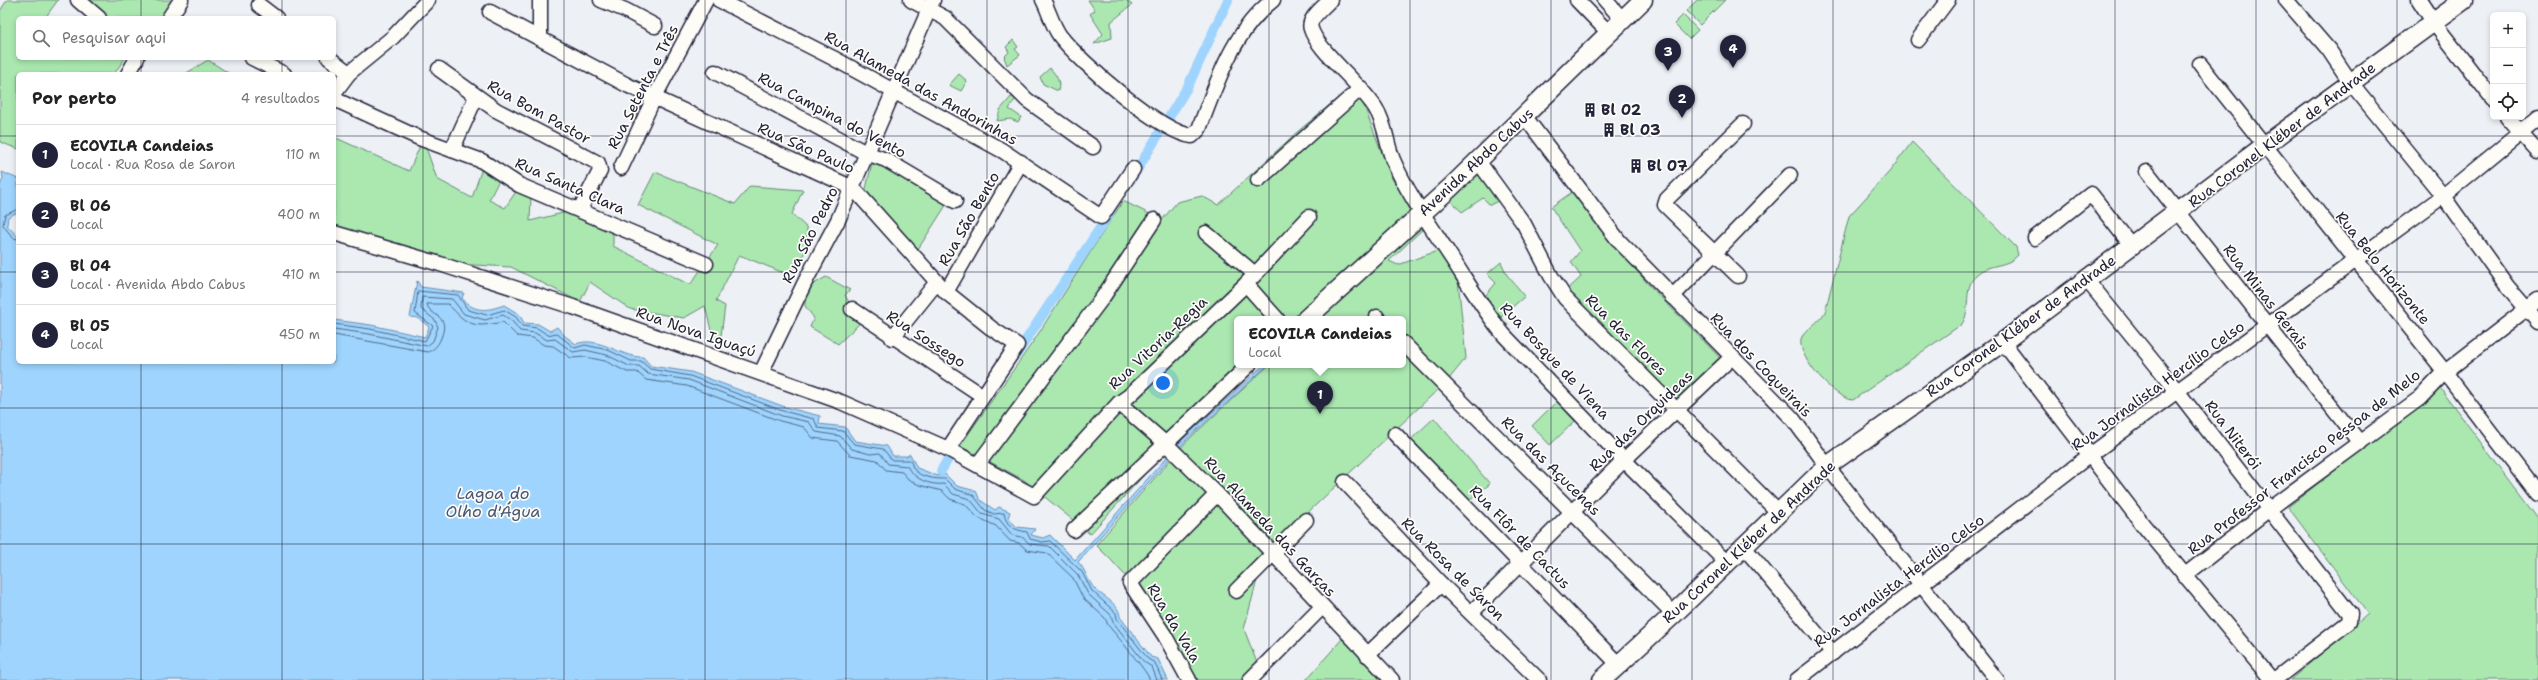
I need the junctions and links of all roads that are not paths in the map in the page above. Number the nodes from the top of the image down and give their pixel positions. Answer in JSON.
{"nodes":[{"id":1,"x":78,"y":0,"type":"edge"},
{"id":2,"x":182,"y":0,"type":"edge"},
{"id":3,"x":428,"y":0,"type":"edge"},
{"id":4,"x":540,"y":0,"type":"edge"},
{"id":5,"x":600,"y":0,"type":"edge"},
{"id":6,"x":706,"y":0,"type":"edge"},
{"id":7,"x":719,"y":0,"type":"edge"},
{"id":8,"x":911,"y":0,"type":"edge"},
{"id":9,"x":1043,"y":0,"type":"edge"},
{"id":10,"x":1273,"y":0,"type":"edge"},
{"id":11,"x":1330,"y":0,"type":"edge"},
{"id":12,"x":1577,"y":0,"type":"edge"},
{"id":13,"x":1605,"y":0,"type":"edge"},
{"id":14,"x":1643,"y":0,"type":"edge"},
{"id":15,"x":1948,"y":0,"type":"edge"},
{"id":16,"x":2286,"y":0,"type":"edge"},
{"id":17,"x":2419,"y":0,"type":"edge"},
{"id":18,"x":2464,"y":0,"type":"edge"},
{"id":19,"x":260,"y":5,"type":"dead end"},
{"id":20,"x":931,"y":5,"type":"edge"},
{"id":21,"x":490,"y":12,"type":"dead end"},
{"id":22,"x":97,"y":16,"type":"edge"},
{"id":23,"x":172,"y":16,"type":"edge"},
{"id":24,"x":274,"y":16,"type":"edge"},
{"id":25,"x":1623,"y":20,"type":"junction"},
{"id":26,"x":2434,"y":23,"type":"junction"},
{"id":27,"x":655,"y":26,"type":"dead end"},
{"id":28,"x":1609,"y":33,"type":"junction"},
{"id":29,"x":540,"y":38,"type":"junction"},
{"id":30,"x":1918,"y":40,"type":"dead end"},
{"id":31,"x":136,"y":60,"type":"edge"},
{"id":32,"x":256,"y":60,"type":"edge"},
{"id":33,"x":332,"y":60,"type":"edge"},
{"id":34,"x":2200,"y":64,"type":"dead end"},
{"id":35,"x":438,"y":69,"type":"dead end"},
{"id":36,"x":129,"y":72,"type":"edge"},
{"id":37,"x":280,"y":72,"type":"edge"},
{"id":38,"x":715,"y":72,"type":"dead end"},
{"id":39,"x":349,"y":73,"type":"junction"},
{"id":40,"x":2351,"y":83,"type":"junction"},
{"id":41,"x":1361,"y":88,"type":"junction"},
{"id":42,"x":336,"y":90,"type":"edge"},
{"id":43,"x":893,"y":92,"type":"junction"},
{"id":44,"x":2490,"y":95,"type":"edge"},
{"id":45,"x":476,"y":97,"type":"junction"},
{"id":46,"x":654,"y":98,"type":"junction"},
{"id":47,"x":336,"y":100,"type":"edge"},
{"id":48,"x":1525,"y":117,"type":"junction"},
{"id":49,"x":2538,"y":118,"type":"edge"},
{"id":50,"x":2509,"y":120,"type":"edge"},
{"id":51,"x":1744,"y":124,"type":"dead end"},
{"id":52,"x":2519,"y":132,"type":"junction"},
{"id":53,"x":2264,"y":146,"type":"junction"},
{"id":54,"x":1093,"y":147,"type":"dead end"},
{"id":55,"x":452,"y":150,"type":"junction"},
{"id":56,"x":2538,"y":152,"type":"edge"},
{"id":57,"x":866,"y":153,"type":"junction"},
{"id":58,"x":1478,"y":161,"type":"junction"},
{"id":59,"x":1021,"y":162,"type":"junction"},
{"id":60,"x":621,"y":168,"type":"dead end"},
{"id":61,"x":1133,"y":169,"type":"dead end"},
{"id":62,"x":2147,"y":172,"type":"dead end"},
{"id":63,"x":1790,"y":175,"type":"dead end"},
{"id":64,"x":1258,"y":180,"type":"dead end"},
{"id":65,"x":853,"y":188,"type":"junction"},
{"id":66,"x":2443,"y":196,"type":"junction"},
{"id":67,"x":955,"y":201,"type":"dead end"},
{"id":68,"x":580,"y":209,"type":"junction"},
{"id":69,"x":2177,"y":212,"type":"junction"},
{"id":70,"x":1422,"y":213,"type":"junction"},
{"id":71,"x":1309,"y":217,"type":"dead end"},
{"id":72,"x":1154,"y":220,"type":"dead end"},
{"id":73,"x":1206,"y":233,"type":"dead end"},
{"id":74,"x":336,"y":234,"type":"edge"},
{"id":75,"x":2034,"y":238,"type":"dead end"},
{"id":76,"x":2131,"y":245,"type":"junction"},
{"id":77,"x":1714,"y":253,"type":"junction"},
{"id":78,"x":2355,"y":259,"type":"junction"},
{"id":79,"x":706,"y":264,"type":"dead end"},
{"id":80,"x":1738,"y":276,"type":"dead end"},
{"id":81,"x":1250,"y":279,"type":"junction"},
{"id":82,"x":2086,"y":279,"type":"junction"},
{"id":83,"x":942,"y":287,"type":"junction"},
{"id":84,"x":1672,"y":296,"type":"junction"},
{"id":85,"x":2532,"y":304,"type":"edge"},
{"id":86,"x":852,"y":309,"type":"dead end"},
{"id":87,"x":1275,"y":316,"type":"edge"},
{"id":88,"x":1309,"y":316,"type":"edge"},
{"id":89,"x":2538,"y":322,"type":"edge"},
{"id":90,"x":2268,"y":326,"type":"junction"},
{"id":91,"x":892,"y":338,"type":"junction"},
{"id":92,"x":2003,"y":342,"type":"junction"},
{"id":93,"x":1406,"y":346,"type":"edge"},
{"id":94,"x":1732,"y":357,"type":"junction"},
{"id":95,"x":1246,"y":368,"type":"edge"},
{"id":96,"x":2445,"y":372,"type":"junction"},
{"id":97,"x":761,"y":373,"type":"junction"},
{"id":98,"x":2178,"y":392,"type":"junction"},
{"id":99,"x":982,"y":396,"type":"junction"},
{"id":100,"x":1119,"y":403,"type":"junction"},
{"id":101,"x":1677,"y":409,"type":"junction"},
{"id":102,"x":1395,"y":434,"type":"dead end"},
{"id":103,"x":2360,"y":443,"type":"junction"},
{"id":104,"x":1170,"y":447,"type":"junction"},
{"id":105,"x":948,"y":449,"type":"junction"},
{"id":106,"x":2090,"y":455,"type":"junction"},
{"id":107,"x":1624,"y":460,"type":"junction"},
{"id":108,"x":978,"y":464,"type":"junction"},
{"id":109,"x":1827,"y":466,"type":"junction"},
{"id":110,"x":1344,"y":482,"type":"dead end"},
{"id":111,"x":1217,"y":494,"type":"junction"},
{"id":112,"x":2538,"y":494,"type":"edge"},
{"id":113,"x":1034,"y":496,"type":"joint"},
{"id":114,"x":2268,"y":510,"type":"junction"},
{"id":115,"x":1778,"y":511,"type":"junction"},
{"id":116,"x":1572,"y":513,"type":"junction"},
{"id":117,"x":1306,"y":520,"type":"dead end"},
{"id":118,"x":1074,"y":530,"type":"dead end"},
{"id":119,"x":1743,"y":546,"type":"junction"},
{"id":120,"x":1273,"y":552,"type":"junction"},
{"id":121,"x":1521,"y":562,"type":"junction"},
{"id":122,"x":1726,"y":562,"type":"junction"},
{"id":123,"x":2184,"y":576,"type":"junction"},
{"id":124,"x":1441,"y":584,"type":"junction"},
{"id":125,"x":1921,"y":586,"type":"junction"},
{"id":126,"x":1236,"y":591,"type":"dead end"},
{"id":127,"x":1322,"y":607,"type":"junction"},
{"id":128,"x":1472,"y":612,"type":"junction"},
{"id":129,"x":1674,"y":614,"type":"junction"},
{"id":130,"x":1833,"y":653,"type":"junction"},
{"id":131,"x":1367,"y":655,"type":"junction"},
{"id":132,"x":1618,"y":664,"type":"junction"},
{"id":133,"x":1189,"y":680,"type":"edge"},
{"id":134,"x":1250,"y":680,"type":"edge"},
{"id":135,"x":1392,"y":680,"type":"edge"},
{"id":136,"x":1539,"y":680,"type":"edge"},
{"id":137,"x":1602,"y":680,"type":"edge"},
{"id":138,"x":1797,"y":680,"type":"edge"},
{"id":139,"x":1997,"y":680,"type":"edge"},
{"id":140,"x":2273,"y":680,"type":"edge"}],
"edges":[{"from":1,"to":22,"type":"street"},
{"from":2,"to":23,"type":"street"},
{"from":3,"to":39,"type":"street"},
{"from":4,"to":29,"type":"street"},
{"from":5,"to":27,"type":"street"},
{"from":6,"to":46,"type":"street","name":"Rua Setenta e Três"},
{"from":7,"to":43,"type":"street","name":"Rua Alameda das Andorinhas"},
{"from":8,"to":20,"type":"street"},
{"from":9,"to":10,"type":"street"},
{"from":11,"to":41,"type":"street","name":"Rua Bosque de Viena"},
{"from":12,"to":28,"type":"street"},
{"from":13,"to":25,"type":"street"},
{"from":14,"to":25,"type":"main road","name":"Avenida Abdo Cabus"},
{"from":15,"to":30,"type":"street"},
{"from":16,"to":40,"type":"street"},
{"from":17,"to":26,"type":"street"},
{"from":18,"to":26,"type":"main road","name":"Rua Coronel Kléber de Andrade"},
{"from":19,"to":24,"type":"street"},
{"from":20,"to":43,"type":"street","name":"Rua São Pedro"},
{"from":20,"to":54,"type":"street"},
{"from":21,"to":29,"type":"street","name":"Rua São Paulo"},
{"from":25,"to":28,"type":"main road","name":"Avenida Abdo Cabus"},
{"from":26,"to":40,"type":"main road","name":"Rua Coronel Kléber de Andrade"},
{"from":26,"to":44,"type":"street"},
{"from":28,"to":48,"type":"main road","name":"Avenida Abdo Cabus"},
{"from":29,"to":46,"type":"street","name":"Rua São Paulo"},
{"from":31,"to":36,"type":"street"},
{"from":32,"to":37,"type":"street"},
{"from":33,"to":39,"type":"street"},
{"from":34,"to":53,"type":"street","name":"Rua Belo Horizonte"},
{"from":35,"to":45,"type":"street","name":"Rua Bom Pastor"},
{"from":38,"to":57,"type":"street","name":"Rua Campina do Vento"},
{"from":39,"to":42,"type":"street"},
{"from":40,"to":53,"type":"main road","name":"Rua Coronel Kléber de Andrade"},
{"from":40,"to":66,"type":"street"},
{"from":41,"to":64,"type":"street"},
{"from":41,"to":70,"type":"street","name":"Rua Bosque de Viena"},
{"from":43,"to":57,"type":"street","name":"Rua São Pedro"},
{"from":43,"to":59,"type":"street","name":"Rua Alameda das Andorinhas"},
{"from":45,"to":55,"type":"street"},
{"from":45,"to":68,"type":"street","name":"Rua Bom Pastor"},
{"from":46,"to":60,"type":"street","name":"Rua Setenta e Três"},
{"from":46,"to":65,"type":"street","name":"Rua São Paulo"},
{"from":47,"to":55,"type":"street","name":"Rua Santa Clara"},
{"from":48,"to":58,"type":"main road","name":"Avenida Abdo Cabus"},
{"from":48,"to":84,"type":"street","name":"Rua dos Coqueirais"},
{"from":49,"to":52,"type":"street","name":"Rua Jornalista Hercílio Celso"},
{"from":50,"to":52,"type":"street"},
{"from":51,"to":77,"type":"street"},
{"from":52,"to":56,"type":"street"},
{"from":52,"to":66,"type":"street","name":"Rua Jornalista Hercílio Celso"},
{"from":53,"to":69,"type":"main road","name":"Rua Coronel Kléber de Andrade"},
{"from":53,"to":78,"type":"street","name":"Rua Belo Horizonte"},
{"from":55,"to":68,"type":"street","name":"Rua Santa Clara"},
{"from":57,"to":65,"type":"street","name":"Rua São Pedro"},
{"from":57,"to":67,"type":"street","name":"Rua Campina do Vento"},
{"from":58,"to":70,"type":"main road","name":"Avenida Abdo Cabus"},
{"from":58,"to":101,"type":"street","name":"Rua das Flores"},
{"from":59,"to":61,"type":"street","name":"Rua Alameda das Andorinhas"},
{"from":59,"to":83,"type":"street","name":"Rua São Bento"},
{"from":62,"to":69,"type":"street","name":"Rua Minas Gerais"},
{"from":63,"to":77,"type":"street"},
{"from":65,"to":83,"type":"street","name":"Rua São Paulo"},
{"from":65,"to":97,"type":"street","name":"Rua São Pedro"},
{"from":66,"to":78,"type":"street","name":"Rua Jornalista Hercílio Celso"},
{"from":66,"to":85,"type":"street"},
{"from":68,"to":79,"type":"street","name":"Rua Santa Clara"},
{"from":69,"to":76,"type":"main road","name":"Rua Coronel Kléber de Andrade"},
{"from":69,"to":90,"type":"street","name":"Rua Minas Gerais"},
{"from":70,"to":88,"type":"main road","name":"Avenida Abdo Cabus"},
{"from":70,"to":107,"type":"street","name":"Rua Bosque de Viena"},
{"from":71,"to":81,"type":"street","name":"Rua Vitoria-Regia"},
{"from":72,"to":108,"type":"street"},
{"from":73,"to":81,"type":"street"},
{"from":74,"to":97,"type":"street","name":"Rua Nova Iguaçú"},
{"from":75,"to":76,"type":"street"},
{"from":76,"to":82,"type":"main road","name":"Rua Coronel Kléber de Andrade"},
{"from":77,"to":80,"type":"street"},
{"from":77,"to":84,"type":"street"},
{"from":78,"to":90,"type":"street","name":"Rua Jornalista Hercílio Celso"},
{"from":78,"to":96,"type":"street","name":"Rua Belo Horizonte"},
{"from":81,"to":87,"type":"street"},
{"from":81,"to":100,"type":"street","name":"Rua Vitoria-Regia"},
{"from":82,"to":92,"type":"main road","name":"Rua Coronel Kléber de Andrade"},
{"from":82,"to":98,"type":"street","name":"Rua Niterói"},
{"from":83,"to":91,"type":"street","name":"Rua São Bento"},
{"from":83,"to":99,"type":"street","name":"Rua São Paulo"},
{"from":84,"to":94,"type":"street","name":"Rua dos Coqueirais"},
{"from":85,"to":89,"type":"street"},
{"from":85,"to":96,"type":"street","name":"Rua Professor Francisco Pessoa de Melo"},
{"from":86,"to":91,"type":"street","name":"Rua Sossego"},
{"from":90,"to":98,"type":"street","name":"Rua Jornalista Hercílio Celso"},
{"from":90,"to":103,"type":"street","name":"Rua Minas Gerais"},
{"from":91,"to":99,"type":"street","name":"Rua Sossego"},
{"from":92,"to":106,"type":"street"},
{"from":92,"to":109,"type":"main road","name":"Rua Coronel Kléber de Andrade"},
{"from":93,"to":116,"type":"street","name":"Rua das Açucenas"},
{"from":94,"to":101,"type":"street","name":"Rua das Orquideas"},
{"from":94,"to":109,"type":"street","name":"Rua dos Coqueirais"},
{"from":95,"to":104,"type":"street"},
{"from":96,"to":103,"type":"street","name":"Rua Professor Francisco Pessoa de Melo"},
{"from":96,"to":112,"type":"street","name":"Rua Belo Horizonte"},
{"from":97,"to":105,"type":"street","name":"Rua Nova Iguaçú"},
{"from":98,"to":106,"type":"street","name":"Rua Jornalista Hercílio Celso"},
{"from":98,"to":114,"type":"street","name":"Rua Niterói"},
{"from":99,"to":105,"type":"street"},
{"from":100,"to":104,"type":"street","name":"Rua Alameda das Garças"},
{"from":100,"to":113,"type":"street","name":"Rua Vitoria-Regia"},
{"from":101,"to":107,"type":"street","name":"Rua das Orquideas"},
{"from":101,"to":115,"type":"street","name":"Rua das Flores"},
{"from":102,"to":121,"type":"street","name":"Rua Flôr de Cactus"},
{"from":103,"to":114,"type":"street","name":"Rua Professor Francisco Pessoa de Melo"},
{"from":104,"to":111,"type":"street","name":"Rua Alameda das Garças"},
{"from":104,"to":118,"type":"street"},
{"from":105,"to":108,"type":"street","name":"Rua Nova Iguaçú"},
{"from":106,"to":123,"type":"street"},
{"from":106,"to":125,"type":"street","name":"Rua Jornalista Hercílio Celso"},
{"from":107,"to":116,"type":"street","name":"Rua das Orquideas"},
{"from":107,"to":122,"type":"street","name":"Rua Bosque de Viena"},
{"from":108,"to":113,"type":"street","name":"Rua Nova Iguaçú"},
{"from":109,"to":115,"type":"main road","name":"Rua Coronel Kléber de Andrade"},
{"from":109,"to":125,"type":"street","name":"Rua dos Coqueirais"},
{"from":110,"to":124,"type":"street","name":"Rua Rosa de Saron"},
{"from":111,"to":120,"type":"street","name":"Rua Alameda das Garças"},
{"from":111,"to":133,"type":"street","name":"Rua da Vala"},
{"from":114,"to":123,"type":"street","name":"Rua Professor Francisco Pessoa de Melo"},
{"from":114,"to":140,"type":"street","name":"Rua Niterói"},
{"from":115,"to":119,"type":"main road","name":"Rua Coronel Kléber de Andrade"},
{"from":116,"to":121,"type":"street","name":"Rua das Orquideas"},
{"from":116,"to":129,"type":"street","name":"Rua das Açucenas"},
{"from":117,"to":120,"type":"street"},
{"from":119,"to":122,"type":"main road","name":"Rua Coronel Kléber de Andrade"},
{"from":119,"to":130,"type":"street"},
{"from":120,"to":126,"type":"street"},
{"from":120,"to":127,"type":"street","name":"Rua Alameda das Garças"},
{"from":121,"to":128,"type":"street","name":"Rua das Orquideas"},
{"from":121,"to":132,"type":"street","name":"Rua Flôr de Cactus"},
{"from":122,"to":129,"type":"main road","name":"Rua Coronel Kléber de Andrade"},
{"from":123,"to":140,"type":"street"},
{"from":124,"to":128,"type":"street","name":"Rua Rosa de Saron"},
{"from":124,"to":131,"type":"street"},
{"from":125,"to":130,"type":"street","name":"Rua Jornalista Hercílio Celso"},
{"from":125,"to":139,"type":"street","name":"Rua dos Coqueirais"},
{"from":127,"to":131,"type":"street","name":"Rua Alameda das Garças"},
{"from":127,"to":134,"type":"street"},
{"from":128,"to":136,"type":"street","name":"Rua Rosa de Saron"},
{"from":129,"to":132,"type":"main road","name":"Rua Coronel Kléber de Andrade"},
{"from":130,"to":138,"type":"street","name":"Rua Jornalista Hercílio Celso"},
{"from":131,"to":135,"type":"street","name":"Rua Alameda das Garças"},
{"from":132,"to":137,"type":"main road","name":"Rua Coronel Kléber de Andrade"}]}
